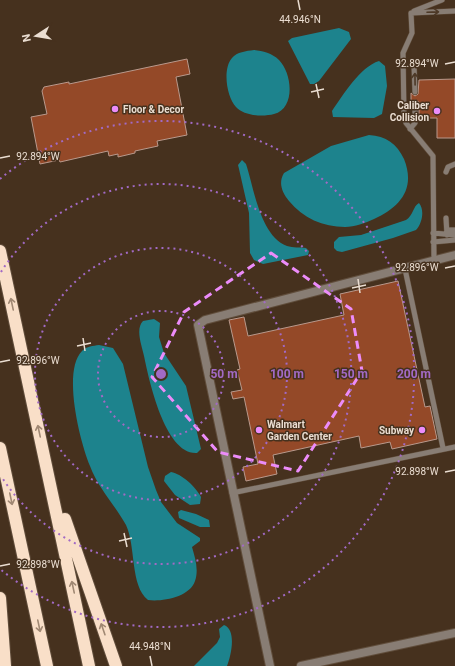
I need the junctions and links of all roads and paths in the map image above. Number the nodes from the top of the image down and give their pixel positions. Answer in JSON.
{"nodes":[{"id":1,"x":442,"y":0,"type":"edge"},
{"id":2,"x":455,"y":11,"type":"edge"},
{"id":3,"x":411,"y":12,"type":"junction"},
{"id":4,"x":414,"y":65,"type":"dead end"},
{"id":5,"x":415,"y":92,"type":"dead end"},
{"id":6,"x":415,"y":104,"type":"dead end"},
{"id":7,"x":410,"y":129,"type":"junction"},
{"id":8,"x":455,"y":164,"type":"edge"},
{"id":9,"x":446,"y":172,"type":"dead end"},
{"id":10,"x":446,"y":218,"type":"dead end"},
{"id":11,"x":455,"y":230,"type":"edge"},
{"id":12,"x":447,"y":232,"type":"junction"},
{"id":13,"x":433,"y":233,"type":"junction"},
{"id":14,"x":455,"y":235,"type":"edge"},
{"id":15,"x":455,"y":240,"type":"edge"},
{"id":16,"x":433,"y":242,"type":"junction"},
{"id":17,"x":0,"y":251,"type":"edge"},
{"id":18,"x":455,"y":255,"type":"edge"},
{"id":19,"x":434,"y":260,"type":"junction"},
{"id":20,"x":405,"y":269,"type":"junction"},
{"id":21,"x":455,"y":447,"type":"edge"},
{"id":22,"x":0,"y":448,"type":"edge"},
{"id":23,"x":443,"y":448,"type":"junction"},
{"id":24,"x":48,"y":469,"type":"junction"},
{"id":25,"x":232,"y":493,"type":"junction"},
{"id":26,"x":0,"y":598,"type":"edge"},
{"id":27,"x":455,"y":633,"type":"edge"},
{"id":28,"x":5,"y":666,"type":"edge"},
{"id":29,"x":47,"y":666,"type":"edge"},
{"id":30,"x":89,"y":666,"type":"edge"},
{"id":31,"x":116,"y":666,"type":"edge"},
{"id":32,"x":270,"y":666,"type":"edge"},
{"id":33,"x":301,"y":666,"type":"edge"}],
"edges":[{"from":1,"to":3,"type":"lane"},
{"from":3,"to":2,"type":"lane","one_way":true},
{"from":3,"to":7,"type":"lane"},
{"from":5,"to":4,"type":"lane","one_way":true},
{"from":6,"to":7,"type":"lane"},
{"from":7,"to":13,"type":"lane"},
{"from":8,"to":9,"type":"lane"},
{"from":10,"to":12,"type":"lane"},
{"from":11,"to":12,"type":"lane"},
{"from":12,"to":13,"type":"lane"},
{"from":12,"to":14,"type":"lane"},
{"from":13,"to":16,"type":"lane"},
{"from":15,"to":16,"type":"lane"},
{"from":16,"to":19,"type":"lane"},
{"from":24,"to":17,"type":"highway","one_way":true},
{"from":18,"to":19,"type":"street"},
{"from":19,"to":20,"type":"street"},
{"from":20,"to":23,"type":"lane"},
{"from":20,"to":25,"type":"street"},
{"from":21,"to":23,"type":"lane"},
{"from":22,"to":29,"type":"highway","one_way":true},
{"from":23,"to":25,"type":"lane"},
{"from":30,"to":24,"type":"highway","one_way":true},
{"from":31,"to":24,"type":"highway","one_way":true},
{"from":25,"to":32,"type":"street"},
{"from":26,"to":28,"type":"highway"},
{"from":27,"to":33,"type":"street"}]}
